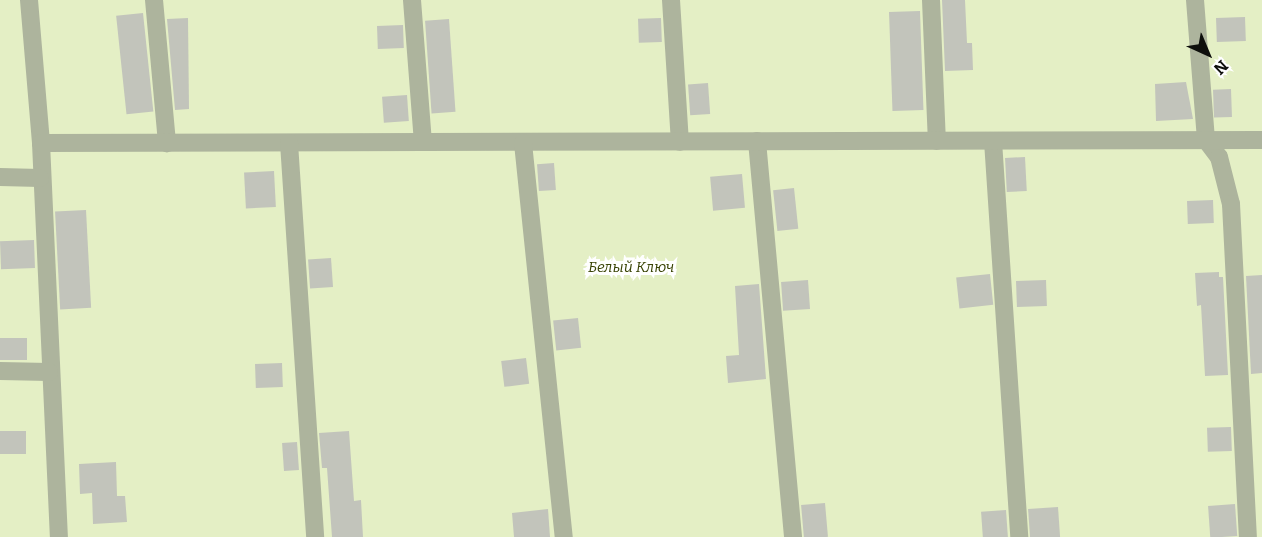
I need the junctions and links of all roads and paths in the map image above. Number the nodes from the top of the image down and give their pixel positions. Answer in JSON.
{"nodes":[{"id":1,"x":29,"y":0,"type":"edge"},
{"id":2,"x":154,"y":0,"type":"edge"},
{"id":3,"x":412,"y":0,"type":"edge"},
{"id":4,"x":671,"y":0,"type":"edge"},
{"id":5,"x":931,"y":0,"type":"edge"},
{"id":6,"x":1195,"y":0,"type":"edge"},
{"id":7,"x":1206,"y":140,"type":"junction"},
{"id":8,"x":1262,"y":140,"type":"edge"},
{"id":9,"x":757,"y":141,"type":"junction"},
{"id":10,"x":937,"y":141,"type":"junction"},
{"id":11,"x":993,"y":141,"type":"junction"},
{"id":12,"x":289,"y":142,"type":"junction"},
{"id":13,"x":423,"y":142,"type":"junction"},
{"id":14,"x":680,"y":142,"type":"junction"},
{"id":15,"x":41,"y":143,"type":"junction"},
{"id":16,"x":167,"y":143,"type":"junction"},
{"id":17,"x":524,"y":143,"type":"junction"},
{"id":18,"x":0,"y":177,"type":"edge"},
{"id":19,"x":40,"y":178,"type":"junction"},
{"id":20,"x":0,"y":372,"type":"edge"},
{"id":21,"x":49,"y":372,"type":"junction"},
{"id":22,"x":59,"y":537,"type":"edge"},
{"id":23,"x":315,"y":537,"type":"edge"},
{"id":24,"x":564,"y":537,"type":"edge"},
{"id":25,"x":793,"y":537,"type":"edge"},
{"id":26,"x":1019,"y":537,"type":"edge"},
{"id":27,"x":1248,"y":537,"type":"edge"}],
"edges":[{"from":1,"to":15,"type":"lane"},
{"from":2,"to":16,"type":"lane"},
{"from":3,"to":13,"type":"lane"},
{"from":4,"to":14,"type":"lane"},
{"from":5,"to":10,"type":"lane"},
{"from":6,"to":7,"type":"lane"},
{"from":7,"to":8,"type":"lane"},
{"from":7,"to":11,"type":"lane"},
{"from":7,"to":27,"type":"lane"},
{"from":9,"to":10,"type":"lane"},
{"from":9,"to":14,"type":"lane"},
{"from":9,"to":25,"type":"lane"},
{"from":10,"to":11,"type":"lane"},
{"from":11,"to":26,"type":"lane"},
{"from":12,"to":13,"type":"lane"},
{"from":12,"to":16,"type":"lane"},
{"from":12,"to":23,"type":"lane"},
{"from":13,"to":17,"type":"lane"},
{"from":14,"to":17,"type":"lane"},
{"from":15,"to":16,"type":"lane"},
{"from":15,"to":19,"type":"lane"},
{"from":17,"to":24,"type":"lane"},
{"from":18,"to":19,"type":"lane"},
{"from":19,"to":21,"type":"lane"},
{"from":20,"to":21,"type":"lane"},
{"from":21,"to":22,"type":"lane"}]}
